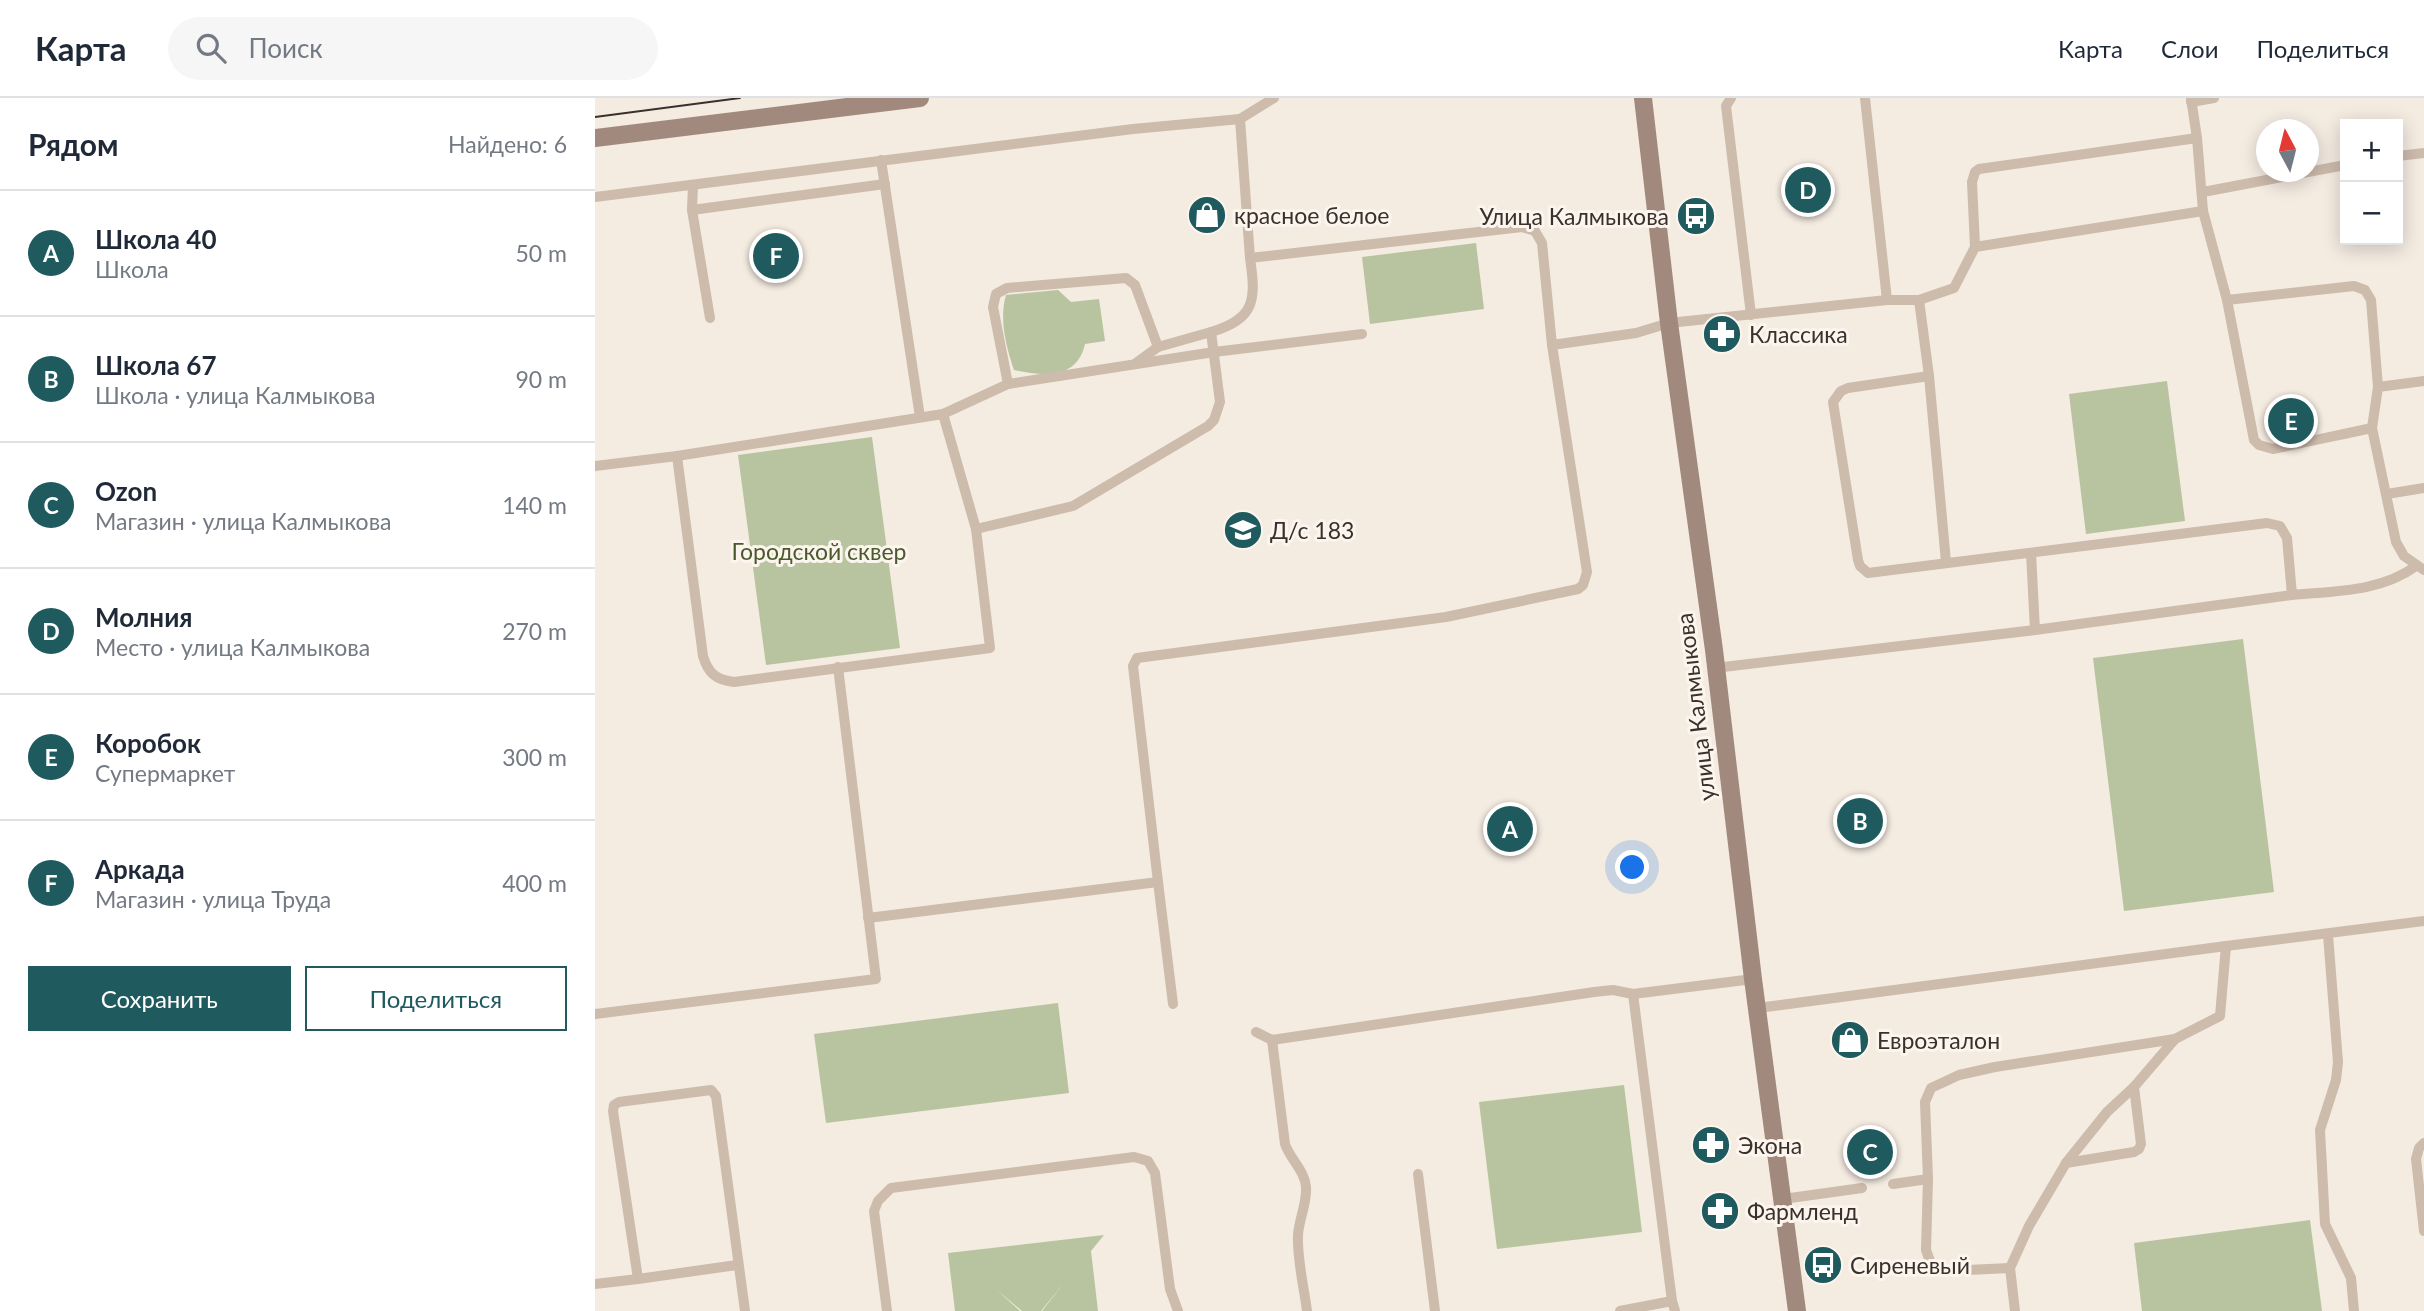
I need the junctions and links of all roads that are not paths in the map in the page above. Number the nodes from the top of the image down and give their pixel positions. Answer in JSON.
{"nodes":[{"id":1,"x":920,"y":98,"type":"edge"},
{"id":2,"x":1274,"y":98,"type":"edge"},
{"id":3,"x":1643,"y":98,"type":"edge"},
{"id":4,"x":1731,"y":98,"type":"edge"},
{"id":5,"x":1865,"y":98,"type":"edge"},
{"id":6,"x":2214,"y":98,"type":"edge"},
{"id":7,"x":2191,"y":100,"type":"edge"},
{"id":8,"x":1240,"y":119,"type":"junction"},
{"id":9,"x":595,"y":138,"type":"edge"},
{"id":10,"x":2197,"y":138,"type":"junction"},
{"id":11,"x":2424,"y":153,"type":"edge"},
{"id":12,"x":2403,"y":155,"type":"edge"},
{"id":13,"x":881,"y":160,"type":"junction"},
{"id":14,"x":2340,"y":166,"type":"edge"},
{"id":15,"x":885,"y":184,"type":"junction"},
{"id":16,"x":693,"y":185,"type":"junction"},
{"id":17,"x":2203,"y":192,"type":"junction"},
{"id":18,"x":595,"y":197,"type":"edge"},
{"id":19,"x":692,"y":210,"type":"junction"},
{"id":20,"x":2203,"y":211,"type":"junction"},
{"id":21,"x":1975,"y":247,"type":"junction"},
{"id":22,"x":1250,"y":258,"type":"junction"},
{"id":23,"x":1887,"y":300,"type":"junction"},
{"id":24,"x":1919,"y":300,"type":"junction"},
{"id":25,"x":2227,"y":300,"type":"junction"},
{"id":26,"x":1751,"y":315,"type":"junction"},
{"id":27,"x":710,"y":318,"type":"dead end"},
{"id":28,"x":1669,"y":323,"type":"junction"},
{"id":29,"x":1211,"y":332,"type":"junction"},
{"id":30,"x":1362,"y":334,"type":"dead end"},
{"id":31,"x":1552,"y":345,"type":"junction"},
{"id":32,"x":1159,"y":347,"type":"junction"},
{"id":33,"x":1214,"y":352,"type":"junction"},
{"id":34,"x":1134,"y":364,"type":"junction"},
{"id":35,"x":1929,"y":376,"type":"junction"},
{"id":36,"x":2424,"y":380,"type":"edge"},
{"id":37,"x":1008,"y":384,"type":"junction"},
{"id":38,"x":2378,"y":387,"type":"junction"},
{"id":39,"x":943,"y":414,"type":"junction"},
{"id":40,"x":921,"y":417,"type":"junction"},
{"id":41,"x":2372,"y":428,"type":"junction"},
{"id":42,"x":677,"y":456,"type":"junction"},
{"id":43,"x":595,"y":467,"type":"edge"},
{"id":44,"x":2424,"y":488,"type":"edge"},
{"id":45,"x":2387,"y":494,"type":"junction"},
{"id":46,"x":976,"y":529,"type":"junction"},
{"id":47,"x":2031,"y":554,"type":"junction"},
{"id":48,"x":1945,"y":562,"type":"junction"},
{"id":49,"x":2420,"y":568,"type":"edge"},
{"id":50,"x":2292,"y":595,"type":"junction"},
{"id":51,"x":2035,"y":630,"type":"junction"},
{"id":52,"x":838,"y":667,"type":"junction"},
{"id":53,"x":1715,"y":668,"type":"junction"},
{"id":54,"x":1159,"y":882,"type":"junction"},
{"id":55,"x":868,"y":918,"type":"junction"},
{"id":56,"x":2424,"y":921,"type":"edge"},
{"id":57,"x":2328,"y":934,"type":"junction"},
{"id":58,"x":2226,"y":947,"type":"junction"},
{"id":59,"x":1753,"y":979,"type":"junction"},
{"id":60,"x":1633,"y":994,"type":"junction"},
{"id":61,"x":1173,"y":1004,"type":"dead end"},
{"id":62,"x":1758,"y":1008,"type":"junction"},
{"id":63,"x":595,"y":1014,"type":"edge"},
{"id":64,"x":1256,"y":1032,"type":"dead end"},
{"id":65,"x":1272,"y":1040,"type":"junction"},
{"id":66,"x":2175,"y":1040,"type":"junction"},
{"id":67,"x":2134,"y":1087,"type":"junction"},
{"id":68,"x":2424,"y":1143,"type":"edge"},
{"id":69,"x":2066,"y":1163,"type":"junction"},
{"id":70,"x":1418,"y":1174,"type":"dead end"},
{"id":71,"x":1928,"y":1179,"type":"junction"},
{"id":72,"x":1893,"y":1184,"type":"dead end"},
{"id":73,"x":1862,"y":1188,"type":"dead end"},
{"id":74,"x":1783,"y":1199,"type":"junction"},
{"id":75,"x":2424,"y":1231,"type":"edge"},
{"id":76,"x":737,"y":1265,"type":"junction"},
{"id":77,"x":2010,"y":1268,"type":"junction"},
{"id":78,"x":638,"y":1279,"type":"junction"},
{"id":79,"x":595,"y":1284,"type":"edge"},
{"id":80,"x":1673,"y":1306,"type":"edge"},
{"id":81,"x":745,"y":1311,"type":"edge"},
{"id":82,"x":887,"y":1311,"type":"edge"},
{"id":83,"x":1178,"y":1311,"type":"edge"},
{"id":84,"x":1307,"y":1311,"type":"edge"},
{"id":85,"x":1435,"y":1311,"type":"edge"},
{"id":86,"x":1620,"y":1311,"type":"edge"},
{"id":87,"x":1797,"y":1311,"type":"edge"},
{"id":88,"x":2015,"y":1311,"type":"edge"},
{"id":89,"x":2354,"y":1311,"type":"edge"}],
"edges":[{"from":1,"to":9,"type":"main road"},
{"from":2,"to":8,"type":"lane"},
{"from":3,"to":28,"type":"main road","name":"улица Калмыкова"},
{"from":4,"to":26,"type":"lane"},
{"from":5,"to":23,"type":"lane"},
{"from":6,"to":7,"type":"lane"},
{"from":7,"to":10,"type":"lane"},
{"from":8,"to":13,"type":"lane"},
{"from":8,"to":22,"type":"lane"},
{"from":10,"to":17,"type":"lane"},
{"from":10,"to":21,"type":"lane"},
{"from":11,"to":12,"type":"lane"},
{"from":13,"to":15,"type":"lane"},
{"from":13,"to":16,"type":"lane"},
{"from":14,"to":17,"type":"lane"},
{"from":15,"to":19,"type":"lane"},
{"from":15,"to":40,"type":"lane"},
{"from":16,"to":18,"type":"lane"},
{"from":16,"to":19,"type":"lane"},
{"from":17,"to":20,"type":"lane"},
{"from":19,"to":27,"type":"lane"},
{"from":20,"to":21,"type":"lane"},
{"from":20,"to":25,"type":"lane"},
{"from":21,"to":24,"type":"lane"},
{"from":22,"to":29,"type":"lane"},
{"from":22,"to":31,"type":"lane"},
{"from":23,"to":24,"type":"lane"},
{"from":23,"to":26,"type":"lane"},
{"from":24,"to":35,"type":"lane"},
{"from":25,"to":38,"type":"lane"},
{"from":25,"to":41,"type":"lane"},
{"from":26,"to":28,"type":"lane"},
{"from":28,"to":31,"type":"lane"},
{"from":28,"to":53,"type":"main road","name":"улица Калмыкова"},
{"from":29,"to":32,"type":"lane"},
{"from":29,"to":33,"type":"lane"},
{"from":30,"to":33,"type":"lane"},
{"from":31,"to":54,"type":"lane"},
{"from":32,"to":34,"type":"lane"},
{"from":32,"to":37,"type":"lane"},
{"from":33,"to":34,"type":"lane"},
{"from":33,"to":46,"type":"lane"},
{"from":34,"to":37,"type":"lane"},
{"from":35,"to":48,"type":"lane"},
{"from":35,"to":48,"type":"lane"},
{"from":36,"to":38,"type":"lane"},
{"from":37,"to":39,"type":"lane"},
{"from":38,"to":41,"type":"lane"},
{"from":39,"to":40,"type":"lane"},
{"from":39,"to":46,"type":"lane"},
{"from":40,"to":42,"type":"lane"},
{"from":41,"to":45,"type":"lane"},
{"from":42,"to":43,"type":"lane"},
{"from":42,"to":52,"type":"lane"},
{"from":44,"to":45,"type":"lane"},
{"from":45,"to":49,"type":"lane"},
{"from":46,"to":52,"type":"lane"},
{"from":47,"to":48,"type":"lane"},
{"from":47,"to":50,"type":"lane"},
{"from":47,"to":51,"type":"lane"},
{"from":49,"to":50,"type":"lane"},
{"from":50,"to":51,"type":"lane"},
{"from":51,"to":53,"type":"lane"},
{"from":52,"to":55,"type":"lane"},
{"from":53,"to":59,"type":"main road","name":"улица Калмыкова"},
{"from":54,"to":55,"type":"lane"},
{"from":54,"to":61,"type":"lane"},
{"from":55,"to":63,"type":"lane"},
{"from":56,"to":57,"type":"lane"},
{"from":57,"to":58,"type":"lane"},
{"from":57,"to":89,"type":"lane"},
{"from":58,"to":62,"type":"lane"},
{"from":58,"to":66,"type":"lane"},
{"from":59,"to":60,"type":"lane"},
{"from":59,"to":62,"type":"main road","name":"улица Калмыкова"},
{"from":60,"to":65,"type":"lane"},
{"from":60,"to":80,"type":"lane"},
{"from":62,"to":74,"type":"main road","name":"улица Калмыкова"},
{"from":64,"to":65,"type":"lane"},
{"from":65,"to":84,"type":"lane"},
{"from":66,"to":67,"type":"lane"},
{"from":66,"to":71,"type":"lane"},
{"from":67,"to":69,"type":"lane"},
{"from":67,"to":69,"type":"lane"},
{"from":68,"to":75,"type":"lane"},
{"from":69,"to":77,"type":"lane"},
{"from":70,"to":85,"type":"lane"},
{"from":71,"to":72,"type":"lane"},
{"from":71,"to":77,"type":"lane"},
{"from":73,"to":74,"type":"lane"},
{"from":74,"to":87,"type":"main road","name":"улица Калмыкова"},
{"from":76,"to":78,"type":"lane"},
{"from":76,"to":78,"type":"lane"},
{"from":76,"to":81,"type":"lane"},
{"from":77,"to":88,"type":"lane"},
{"from":78,"to":79,"type":"lane"},
{"from":80,"to":86,"type":"lane"},
{"from":82,"to":83,"type":"lane"}]}
